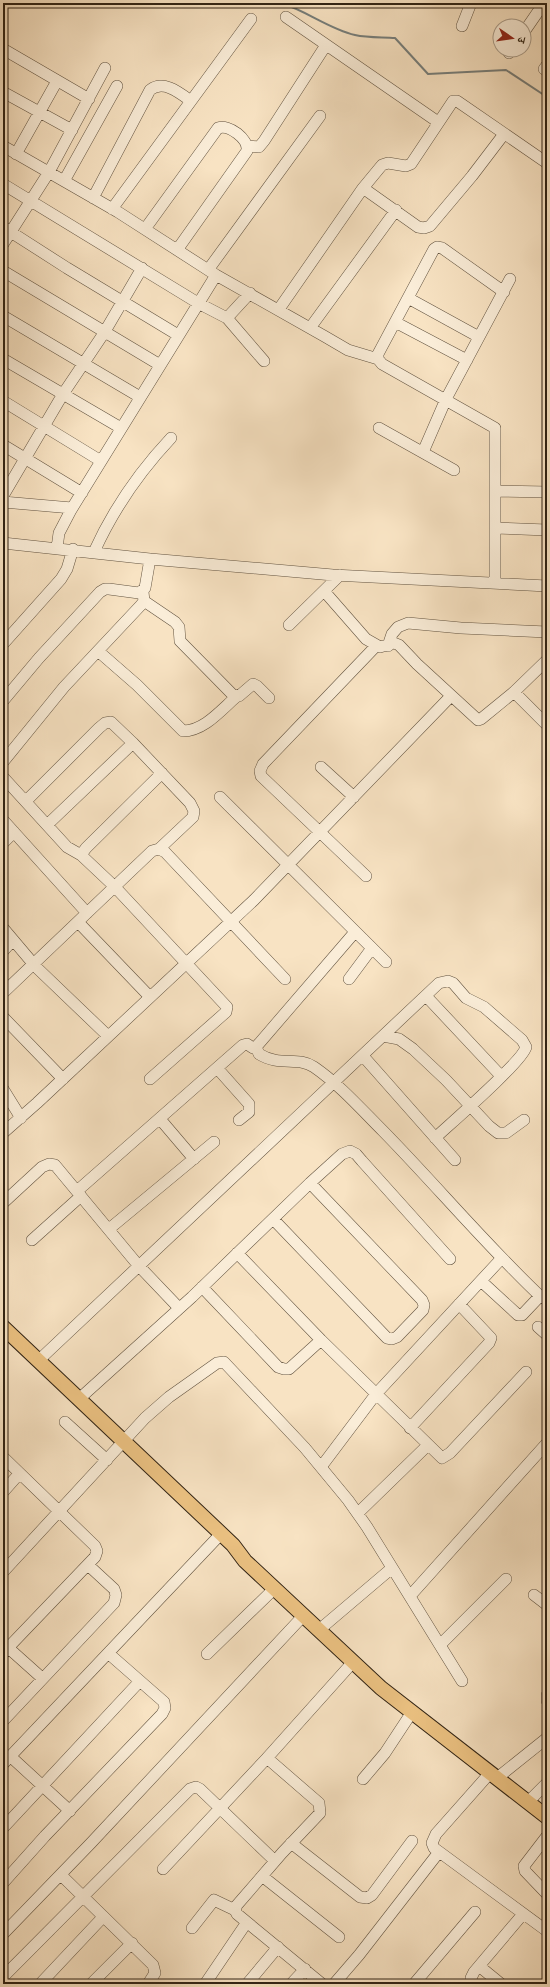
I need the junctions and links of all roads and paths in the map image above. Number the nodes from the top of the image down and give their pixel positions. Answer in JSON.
{"nodes":[{"id":1,"x":471,"y":3,"type":"edge"},
{"id":2,"x":544,"y":3,"type":"edge"},
{"id":3,"x":286,"y":16,"type":"dead end"},
{"id":4,"x":251,"y":19,"type":"dead end"},
{"id":5,"x":532,"y":20,"type":"edge"},
{"id":6,"x":462,"y":26,"type":"dead end"},
{"id":7,"x":326,"y":45,"type":"junction"},
{"id":8,"x":3,"y":49,"type":"edge"},
{"id":9,"x":105,"y":68,"type":"dead end"},
{"id":10,"x":57,"y":81,"type":"junction"},
{"id":11,"x":117,"y":86,"type":"dead end"},
{"id":12,"x":3,"y":92,"type":"edge"},
{"id":13,"x":88,"y":99,"type":"junction"},
{"id":14,"x":191,"y":101,"type":"junction"},
{"id":15,"x":38,"y":112,"type":"junction"},
{"id":16,"x":320,"y":116,"type":"dead end"},
{"id":17,"x":438,"y":122,"type":"junction"},
{"id":18,"x":72,"y":130,"type":"junction"},
{"id":19,"x":504,"y":134,"type":"junction"},
{"id":20,"x":3,"y":146,"type":"edge"},
{"id":21,"x":248,"y":146,"type":"junction"},
{"id":22,"x":16,"y":154,"type":"junction"},
{"id":23,"x":547,"y":163,"type":"edge"},
{"id":24,"x":49,"y":172,"type":"junction"},
{"id":25,"x":64,"y":181,"type":"junction"},
{"id":26,"x":3,"y":184,"type":"edge"},
{"id":27,"x":363,"y":188,"type":"junction"},
{"id":28,"x":93,"y":198,"type":"junction"},
{"id":29,"x":30,"y":200,"type":"junction"},
{"id":30,"x":112,"y":209,"type":"junction"},
{"id":31,"x":396,"y":210,"type":"junction"},
{"id":32,"x":145,"y":229,"type":"junction"},
{"id":33,"x":7,"y":230,"type":"edge"},
{"id":34,"x":3,"y":244,"type":"edge"},
{"id":35,"x":177,"y":250,"type":"junction"},
{"id":36,"x":142,"y":268,"type":"junction"},
{"id":37,"x":3,"y":271,"type":"edge"},
{"id":38,"x":212,"y":272,"type":"junction"},
{"id":39,"x":510,"y":279,"type":"dead end"},
{"id":40,"x":504,"y":292,"type":"junction"},
{"id":41,"x":250,"y":293,"type":"junction"},
{"id":42,"x":408,"y":298,"type":"junction"},
{"id":43,"x":121,"y":301,"type":"junction"},
{"id":44,"x":198,"y":303,"type":"junction"},
{"id":45,"x":279,"y":309,"type":"junction"},
{"id":46,"x":3,"y":316,"type":"edge"},
{"id":47,"x":227,"y":318,"type":"junction"},
{"id":48,"x":395,"y":322,"type":"junction"},
{"id":49,"x":310,"y":328,"type":"junction"},
{"id":50,"x":104,"y":332,"type":"junction"},
{"id":51,"x":178,"y":335,"type":"junction"},
{"id":52,"x":479,"y":337,"type":"junction"},
{"id":53,"x":3,"y":359,"type":"edge"},
{"id":54,"x":378,"y":359,"type":"junction"},
{"id":55,"x":467,"y":360,"type":"junction"},
{"id":56,"x":264,"y":361,"type":"dead end"},
{"id":57,"x":84,"y":364,"type":"junction"},
{"id":58,"x":160,"y":365,"type":"junction"},
{"id":59,"x":63,"y":394,"type":"junction"},
{"id":60,"x":140,"y":397,"type":"junction"},
{"id":61,"x":446,"y":399,"type":"junction"},
{"id":62,"x":3,"y":401,"type":"edge"},
{"id":63,"x":44,"y":427,"type":"junction"},
{"id":64,"x":121,"y":428,"type":"junction"},
{"id":65,"x":379,"y":428,"type":"dead end"},
{"id":66,"x":171,"y":438,"type":"dead end"},
{"id":67,"x":3,"y":445,"type":"edge"},
{"id":68,"x":423,"y":452,"type":"junction"},
{"id":69,"x":26,"y":459,"type":"junction"},
{"id":70,"x":101,"y":461,"type":"junction"},
{"id":71,"x":454,"y":470,"type":"dead end"},
{"id":72,"x":495,"y":491,"type":"junction"},
{"id":73,"x":547,"y":492,"type":"edge"},
{"id":74,"x":82,"y":493,"type":"junction"},
{"id":75,"x":3,"y":496,"type":"edge"},
{"id":76,"x":3,"y":502,"type":"edge"},
{"id":77,"x":72,"y":508,"type":"junction"},
{"id":78,"x":495,"y":528,"type":"junction"},
{"id":79,"x":547,"y":530,"type":"edge"},
{"id":80,"x":3,"y":543,"type":"edge"},
{"id":81,"x":57,"y":548,"type":"junction"},
{"id":82,"x":73,"y":549,"type":"junction"},
{"id":83,"x":94,"y":552,"type":"junction"},
{"id":84,"x":150,"y":559,"type":"junction"},
{"id":85,"x":340,"y":575,"type":"junction"},
{"id":86,"x":494,"y":583,"type":"junction"},
{"id":87,"x":547,"y":586,"type":"edge"},
{"id":88,"x":324,"y":591,"type":"junction"},
{"id":89,"x":143,"y":596,"type":"junction"},
{"id":90,"x":289,"y":625,"type":"dead end"},
{"id":91,"x":547,"y":632,"type":"edge"},
{"id":92,"x":3,"y":644,"type":"edge"},
{"id":93,"x":376,"y":646,"type":"junction"},
{"id":94,"x":388,"y":646,"type":"junction"},
{"id":95,"x":98,"y":651,"type":"junction"},
{"id":96,"x":547,"y":660,"type":"edge"},
{"id":97,"x":514,"y":692,"type":"junction"},
{"id":98,"x":451,"y":696,"type":"junction"},
{"id":99,"x":236,"y":697,"type":"junction"},
{"id":100,"x":269,"y":698,"type":"dead end"},
{"id":101,"x":3,"y":701,"type":"edge"},
{"id":102,"x":545,"y":719,"type":"edge"},
{"id":103,"x":133,"y":743,"type":"junction"},
{"id":104,"x":3,"y":762,"type":"edge"},
{"id":105,"x":321,"y":767,"type":"dead end"},
{"id":106,"x":162,"y":773,"type":"junction"},
{"id":107,"x":3,"y":777,"type":"edge"},
{"id":108,"x":220,"y":797,"type":"dead end"},
{"id":109,"x":354,"y":797,"type":"junction"},
{"id":110,"x":26,"y":801,"type":"junction"},
{"id":111,"x":3,"y":820,"type":"edge"},
{"id":112,"x":47,"y":825,"type":"junction"},
{"id":113,"x":14,"y":832,"type":"junction"},
{"id":114,"x":320,"y":832,"type":"junction"},
{"id":115,"x":3,"y":843,"type":"edge"},
{"id":116,"x":159,"y":848,"type":"junction"},
{"id":117,"x":81,"y":855,"type":"junction"},
{"id":118,"x":288,"y":865,"type":"junction"},
{"id":119,"x":366,"y":876,"type":"dead end"},
{"id":120,"x":115,"y":887,"type":"junction"},
{"id":121,"x":87,"y":913,"type":"junction"},
{"id":122,"x":78,"y":922,"type":"junction"},
{"id":123,"x":231,"y":922,"type":"junction"},
{"id":124,"x":3,"y":928,"type":"edge"},
{"id":125,"x":355,"y":932,"type":"junction"},
{"id":126,"x":13,"y":940,"type":"junction"},
{"id":127,"x":372,"y":948,"type":"junction"},
{"id":128,"x":3,"y":951,"type":"edge"},
{"id":129,"x":386,"y":962,"type":"dead end"},
{"id":130,"x":187,"y":963,"type":"junction"},
{"id":131,"x":34,"y":964,"type":"junction"},
{"id":132,"x":285,"y":979,"type":"dead end"},
{"id":133,"x":349,"y":979,"type":"dead end"},
{"id":134,"x":3,"y":993,"type":"edge"},
{"id":135,"x":426,"y":996,"type":"junction"},
{"id":136,"x":150,"y":997,"type":"junction"},
{"id":137,"x":3,"y":1017,"type":"edge"},
{"id":138,"x":108,"y":1036,"type":"junction"},
{"id":139,"x":383,"y":1036,"type":"junction"},
{"id":140,"x":256,"y":1047,"type":"junction"},
{"id":141,"x":362,"y":1056,"type":"junction"},
{"id":142,"x":217,"y":1068,"type":"junction"},
{"id":143,"x":502,"y":1076,"type":"junction"},
{"id":144,"x":63,"y":1079,"type":"junction"},
{"id":145,"x":150,"y":1079,"type":"dead end"},
{"id":146,"x":334,"y":1082,"type":"junction"},
{"id":147,"x":3,"y":1089,"type":"edge"},
{"id":148,"x":470,"y":1106,"type":"junction"},
{"id":149,"x":20,"y":1118,"type":"junction"},
{"id":150,"x":160,"y":1119,"type":"junction"},
{"id":151,"x":239,"y":1120,"type":"dead end"},
{"id":152,"x":524,"y":1120,"type":"dead end"},
{"id":153,"x":3,"y":1133,"type":"edge"},
{"id":154,"x":435,"y":1138,"type":"junction"},
{"id":155,"x":214,"y":1142,"type":"dead end"},
{"id":156,"x":194,"y":1159,"type":"junction"},
{"id":157,"x":455,"y":1160,"type":"dead end"},
{"id":158,"x":310,"y":1183,"type":"junction"},
{"id":159,"x":79,"y":1194,"type":"junction"},
{"id":160,"x":3,"y":1203,"type":"edge"},
{"id":161,"x":273,"y":1219,"type":"junction"},
{"id":162,"x":109,"y":1229,"type":"junction"},
{"id":163,"x":32,"y":1240,"type":"dead end"},
{"id":164,"x":237,"y":1253,"type":"junction"},
{"id":165,"x":450,"y":1258,"type":"dead end"},
{"id":166,"x":501,"y":1259,"type":"junction"},
{"id":167,"x":138,"y":1265,"type":"junction"},
{"id":168,"x":481,"y":1281,"type":"junction"},
{"id":169,"x":202,"y":1287,"type":"junction"},
{"id":170,"x":543,"y":1297,"type":"edge"},
{"id":171,"x":459,"y":1304,"type":"junction"},
{"id":172,"x":179,"y":1308,"type":"junction"},
{"id":173,"x":3,"y":1327,"type":"edge"},
{"id":174,"x":538,"y":1327,"type":"dead end"},
{"id":175,"x":3,"y":1334,"type":"edge"},
{"id":176,"x":547,"y":1335,"type":"edge"},
{"id":177,"x":321,"y":1340,"type":"junction"},
{"id":178,"x":38,"y":1361,"type":"junction"},
{"id":179,"x":526,"y":1372,"type":"dead end"},
{"id":180,"x":376,"y":1394,"type":"junction"},
{"id":181,"x":79,"y":1399,"type":"junction"},
{"id":182,"x":65,"y":1422,"type":"dead end"},
{"id":183,"x":410,"y":1428,"type":"junction"},
{"id":184,"x":122,"y":1443,"type":"junction"},
{"id":185,"x":547,"y":1443,"type":"edge"},
{"id":186,"x":428,"y":1445,"type":"junction"},
{"id":187,"x":3,"y":1457,"type":"edge"},
{"id":188,"x":107,"y":1460,"type":"junction"},
{"id":189,"x":320,"y":1467,"type":"junction"},
{"id":190,"x":19,"y":1474,"type":"junction"},
{"id":191,"x":3,"y":1492,"type":"edge"},
{"id":192,"x":60,"y":1511,"type":"junction"},
{"id":193,"x":358,"y":1513,"type":"junction"},
{"id":194,"x":217,"y":1538,"type":"junction"},
{"id":195,"x":245,"y":1561,"type":"junction"},
{"id":196,"x":88,"y":1565,"type":"junction"},
{"id":197,"x":392,"y":1568,"type":"junction"},
{"id":198,"x":3,"y":1572,"type":"edge"},
{"id":199,"x":506,"y":1579,"type":"dead end"},
{"id":200,"x":275,"y":1588,"type":"junction"},
{"id":201,"x":534,"y":1595,"type":"dead end"},
{"id":202,"x":410,"y":1596,"type":"junction"},
{"id":203,"x":547,"y":1605,"type":"edge"},
{"id":204,"x":304,"y":1616,"type":"junction"},
{"id":205,"x":319,"y":1630,"type":"junction"},
{"id":206,"x":440,"y":1645,"type":"junction"},
{"id":207,"x":5,"y":1648,"type":"edge"},
{"id":208,"x":108,"y":1653,"type":"junction"},
{"id":209,"x":207,"y":1654,"type":"dead end"},
{"id":210,"x":353,"y":1662,"type":"junction"},
{"id":211,"x":42,"y":1678,"type":"junction"},
{"id":212,"x":140,"y":1681,"type":"junction"},
{"id":213,"x":462,"y":1681,"type":"dead end"},
{"id":214,"x":547,"y":1695,"type":"edge"},
{"id":215,"x":547,"y":1701,"type":"edge"},
{"id":216,"x":412,"y":1712,"type":"junction"},
{"id":217,"x":3,"y":1721,"type":"edge"},
{"id":218,"x":547,"y":1738,"type":"edge"},
{"id":219,"x":267,"y":1758,"type":"junction"},
{"id":220,"x":7,"y":1760,"type":"edge"},
{"id":221,"x":493,"y":1776,"type":"junction"},
{"id":222,"x":363,"y":1779,"type":"dead end"},
{"id":223,"x":547,"y":1783,"type":"edge"},
{"id":224,"x":42,"y":1786,"type":"junction"},
{"id":225,"x":528,"y":1802,"type":"junction"},
{"id":226,"x":220,"y":1808,"type":"junction"},
{"id":227,"x":70,"y":1811,"type":"junction"},
{"id":228,"x":547,"y":1818,"type":"edge"},
{"id":229,"x":3,"y":1828,"type":"edge"},
{"id":230,"x":547,"y":1836,"type":"edge"},
{"id":231,"x":412,"y":1841,"type":"dead end"},
{"id":232,"x":291,"y":1843,"type":"junction"},
{"id":233,"x":439,"y":1852,"type":"junction"},
{"id":234,"x":275,"y":1861,"type":"junction"},
{"id":235,"x":163,"y":1869,"type":"dead end"},
{"id":236,"x":60,"y":1875,"type":"junction"},
{"id":237,"x":262,"y":1876,"type":"junction"},
{"id":238,"x":3,"y":1883,"type":"edge"},
{"id":239,"x":547,"y":1894,"type":"edge"},
{"id":240,"x":83,"y":1896,"type":"junction"},
{"id":241,"x":235,"y":1910,"type":"junction"},
{"id":242,"x":475,"y":1912,"type":"dead end"},
{"id":243,"x":523,"y":1914,"type":"junction"},
{"id":244,"x":103,"y":1917,"type":"junction"},
{"id":245,"x":247,"y":1922,"type":"junction"},
{"id":246,"x":192,"y":1928,"type":"dead end"},
{"id":247,"x":547,"y":1931,"type":"edge"},
{"id":248,"x":3,"y":1934,"type":"edge"},
{"id":249,"x":339,"y":1937,"type":"dead end"},
{"id":250,"x":132,"y":1943,"type":"junction"},
{"id":251,"x":278,"y":1947,"type":"junction"},
{"id":252,"x":479,"y":1966,"type":"junction"},
{"id":253,"x":305,"y":1969,"type":"junction"},
{"id":254,"x":3,"y":1977,"type":"edge"},
{"id":255,"x":40,"y":1984,"type":"edge"},
{"id":256,"x":91,"y":1984,"type":"edge"},
{"id":257,"x":148,"y":1984,"type":"edge"},
{"id":258,"x":205,"y":1984,"type":"edge"},
{"id":259,"x":247,"y":1984,"type":"edge"},
{"id":260,"x":291,"y":1984,"type":"edge"},
{"id":261,"x":322,"y":1984,"type":"edge"},
{"id":262,"x":334,"y":1984,"type":"edge"},
{"id":263,"x":414,"y":1984,"type":"edge"},
{"id":264,"x":473,"y":1984,"type":"edge"},
{"id":265,"x":501,"y":1984,"type":"edge"}],
"edges":[{"from":1,"to":6,"type":"street"},
{"from":2,"to":5,"type":"street"},
{"from":3,"to":7,"type":"street"},
{"from":4,"to":14,"type":"street"},
{"from":7,"to":17,"type":"street"},
{"from":7,"to":21,"type":"street"},
{"from":8,"to":10,"type":"street"},
{"from":9,"to":13,"type":"street"},
{"from":10,"to":13,"type":"street"},
{"from":10,"to":15,"type":"street"},
{"from":11,"to":25,"type":"street"},
{"from":12,"to":15,"type":"street"},
{"from":13,"to":18,"type":"street"},
{"from":14,"to":28,"type":"street"},
{"from":14,"to":30,"type":"street"},
{"from":15,"to":18,"type":"street"},
{"from":15,"to":22,"type":"street"},
{"from":16,"to":38,"type":"street"},
{"from":17,"to":19,"type":"street"},
{"from":17,"to":27,"type":"street"},
{"from":18,"to":24,"type":"street"},
{"from":19,"to":23,"type":"street"},
{"from":19,"to":31,"type":"street"},
{"from":20,"to":22,"type":"street"},
{"from":21,"to":32,"type":"street"},
{"from":21,"to":35,"type":"street"},
{"from":22,"to":24,"type":"street"},
{"from":24,"to":25,"type":"street"},
{"from":24,"to":29,"type":"street"},
{"from":25,"to":28,"type":"street"},
{"from":26,"to":29,"type":"street"},
{"from":27,"to":31,"type":"street"},
{"from":27,"to":45,"type":"street"},
{"from":28,"to":30,"type":"street"},
{"from":29,"to":33,"type":"street"},
{"from":29,"to":36,"type":"street"},
{"from":30,"to":32,"type":"street"},
{"from":31,"to":49,"type":"street"},
{"from":32,"to":35,"type":"street"},
{"from":33,"to":34,"type":"street"},
{"from":33,"to":43,"type":"street"},
{"from":35,"to":38,"type":"street"},
{"from":36,"to":43,"type":"street"},
{"from":36,"to":44,"type":"street"},
{"from":37,"to":50,"type":"street"},
{"from":38,"to":41,"type":"street"},
{"from":38,"to":44,"type":"street"},
{"from":39,"to":40,"type":"street"},
{"from":40,"to":42,"type":"street"},
{"from":40,"to":52,"type":"street"},
{"from":41,"to":45,"type":"street"},
{"from":41,"to":47,"type":"street"},
{"from":42,"to":48,"type":"street"},
{"from":42,"to":52,"type":"street"},
{"from":43,"to":50,"type":"street"},
{"from":43,"to":51,"type":"street"},
{"from":44,"to":47,"type":"street"},
{"from":44,"to":51,"type":"street"},
{"from":45,"to":49,"type":"street"},
{"from":46,"to":57,"type":"street"},
{"from":47,"to":56,"type":"street"},
{"from":48,"to":54,"type":"street"},
{"from":48,"to":55,"type":"street"},
{"from":49,"to":54,"type":"street"},
{"from":50,"to":57,"type":"street"},
{"from":50,"to":58,"type":"street"},
{"from":51,"to":58,"type":"street"},
{"from":52,"to":55,"type":"street"},
{"from":53,"to":59,"type":"street"},
{"from":54,"to":61,"type":"street"},
{"from":55,"to":61,"type":"street"},
{"from":57,"to":59,"type":"street"},
{"from":57,"to":60,"type":"street"},
{"from":58,"to":60,"type":"street"},
{"from":59,"to":63,"type":"street"},
{"from":59,"to":64,"type":"street"},
{"from":60,"to":64,"type":"street"},
{"from":61,"to":68,"type":"street"},
{"from":61,"to":72,"type":"street"},
{"from":62,"to":63,"type":"street"},
{"from":63,"to":69,"type":"street"},
{"from":63,"to":70,"type":"street"},
{"from":64,"to":70,"type":"street"},
{"from":65,"to":68,"type":"street"},
{"from":66,"to":83,"type":"street"},
{"from":67,"to":69,"type":"street"},
{"from":68,"to":71,"type":"street"},
{"from":69,"to":74,"type":"street"},
{"from":69,"to":75,"type":"street"},
{"from":70,"to":74,"type":"street"},
{"from":72,"to":73,"type":"street"},
{"from":72,"to":78,"type":"street"},
{"from":74,"to":77,"type":"street"},
{"from":76,"to":77,"type":"street"},
{"from":77,"to":81,"type":"street"},
{"from":78,"to":79,"type":"street"},
{"from":78,"to":86,"type":"street"},
{"from":80,"to":81,"type":"street"},
{"from":81,"to":82,"type":"street"},
{"from":82,"to":83,"type":"street"},
{"from":82,"to":92,"type":"street"},
{"from":83,"to":84,"type":"street"},
{"from":84,"to":85,"type":"street"},
{"from":84,"to":89,"type":"street"},
{"from":85,"to":86,"type":"street"},
{"from":85,"to":88,"type":"street"},
{"from":86,"to":87,"type":"street"},
{"from":88,"to":90,"type":"street"},
{"from":88,"to":93,"type":"street"},
{"from":89,"to":95,"type":"street"},
{"from":89,"to":99,"type":"street"},
{"from":89,"to":101,"type":"street"},
{"from":91,"to":94,"type":"street"},
{"from":93,"to":94,"type":"street"},
{"from":93,"to":114,"type":"street"},
{"from":94,"to":98,"type":"street"},
{"from":95,"to":99,"type":"street"},
{"from":95,"to":104,"type":"street"},
{"from":96,"to":97,"type":"street"},
{"from":97,"to":98,"type":"street"},
{"from":97,"to":102,"type":"street"},
{"from":98,"to":109,"type":"street"},
{"from":99,"to":100,"type":"street"},
{"from":103,"to":106,"type":"street"},
{"from":103,"to":110,"type":"street"},
{"from":103,"to":112,"type":"street"},
{"from":105,"to":109,"type":"street"},
{"from":106,"to":116,"type":"street"},
{"from":106,"to":117,"type":"street"},
{"from":107,"to":110,"type":"street"},
{"from":108,"to":118,"type":"street"},
{"from":109,"to":114,"type":"street"},
{"from":110,"to":112,"type":"street"},
{"from":111,"to":113,"type":"street"},
{"from":112,"to":117,"type":"street"},
{"from":113,"to":115,"type":"street"},
{"from":113,"to":121,"type":"street"},
{"from":114,"to":118,"type":"street"},
{"from":114,"to":119,"type":"street"},
{"from":116,"to":120,"type":"street"},
{"from":116,"to":123,"type":"street"},
{"from":117,"to":120,"type":"street"},
{"from":118,"to":123,"type":"street"},
{"from":118,"to":125,"type":"street"},
{"from":120,"to":121,"type":"street"},
{"from":120,"to":130,"type":"street"},
{"from":121,"to":122,"type":"street"},
{"from":122,"to":131,"type":"street"},
{"from":122,"to":136,"type":"street"},
{"from":123,"to":130,"type":"street"},
{"from":123,"to":132,"type":"street"},
{"from":124,"to":126,"type":"street"},
{"from":125,"to":127,"type":"street"},
{"from":125,"to":140,"type":"street"},
{"from":126,"to":128,"type":"street"},
{"from":126,"to":131,"type":"street"},
{"from":127,"to":129,"type":"street"},
{"from":127,"to":133,"type":"street"},
{"from":130,"to":136,"type":"street"},
{"from":130,"to":145,"type":"street"},
{"from":131,"to":134,"type":"street"},
{"from":131,"to":138,"type":"street"},
{"from":135,"to":139,"type":"street"},
{"from":135,"to":143,"type":"street"},
{"from":135,"to":143,"type":"street"},
{"from":136,"to":138,"type":"street"},
{"from":137,"to":144,"type":"street"},
{"from":138,"to":144,"type":"street"},
{"from":139,"to":141,"type":"street"},
{"from":139,"to":148,"type":"street"},
{"from":140,"to":142,"type":"street"},
{"from":140,"to":146,"type":"street"},
{"from":141,"to":146,"type":"street"},
{"from":141,"to":154,"type":"street"},
{"from":142,"to":150,"type":"street"},
{"from":142,"to":151,"type":"street"},
{"from":143,"to":148,"type":"street"},
{"from":144,"to":149,"type":"street"},
{"from":146,"to":166,"type":"street"},
{"from":146,"to":167,"type":"street"},
{"from":147,"to":149,"type":"street"},
{"from":148,"to":152,"type":"street"},
{"from":148,"to":154,"type":"street"},
{"from":149,"to":153,"type":"street"},
{"from":150,"to":156,"type":"street"},
{"from":150,"to":159,"type":"street"},
{"from":154,"to":157,"type":"street"},
{"from":155,"to":156,"type":"street"},
{"from":156,"to":162,"type":"street"},
{"from":158,"to":161,"type":"street"},
{"from":158,"to":161,"type":"street"},
{"from":158,"to":165,"type":"street"},
{"from":159,"to":160,"type":"street"},
{"from":159,"to":162,"type":"street"},
{"from":159,"to":163,"type":"street"},
{"from":161,"to":164,"type":"street"},
{"from":162,"to":167,"type":"street"},
{"from":164,"to":169,"type":"street"},
{"from":164,"to":177,"type":"street"},
{"from":166,"to":168,"type":"street"},
{"from":166,"to":170,"type":"street"},
{"from":167,"to":172,"type":"street"},
{"from":167,"to":178,"type":"street"},
{"from":168,"to":170,"type":"street"},
{"from":168,"to":171,"type":"street"},
{"from":169,"to":172,"type":"street"},
{"from":169,"to":177,"type":"street"},
{"from":171,"to":180,"type":"street"},
{"from":171,"to":183,"type":"street"},
{"from":172,"to":181,"type":"street"},
{"from":173,"to":178,"type":"main road"},
{"from":174,"to":176,"type":"street"},
{"from":175,"to":184,"type":"main road"},
{"from":177,"to":180,"type":"street"},
{"from":178,"to":181,"type":"main road"},
{"from":179,"to":186,"type":"street"},
{"from":180,"to":183,"type":"street"},
{"from":180,"to":189,"type":"street"},
{"from":181,"to":184,"type":"main road"},
{"from":182,"to":188,"type":"street"},
{"from":183,"to":186,"type":"street"},
{"from":184,"to":188,"type":"street"},
{"from":184,"to":189,"type":"street"},
{"from":184,"to":194,"type":"main road"},
{"from":184,"to":195,"type":"main road"},
{"from":185,"to":202,"type":"street"},
{"from":186,"to":193,"type":"street"},
{"from":187,"to":190,"type":"street"},
{"from":188,"to":192,"type":"street"},
{"from":189,"to":193,"type":"street"},
{"from":190,"to":191,"type":"street"},
{"from":190,"to":192,"type":"street"},
{"from":192,"to":196,"type":"street"},
{"from":192,"to":198,"type":"street"},
{"from":193,"to":197,"type":"street"},
{"from":194,"to":195,"type":"main road"},
{"from":194,"to":208,"type":"street"},
{"from":195,"to":200,"type":"main road"},
{"from":196,"to":207,"type":"street"},
{"from":196,"to":211,"type":"street"},
{"from":197,"to":202,"type":"street"},
{"from":197,"to":205,"type":"street"},
{"from":199,"to":206,"type":"street"},
{"from":200,"to":204,"type":"main road"},
{"from":200,"to":209,"type":"street"},
{"from":201,"to":203,"type":"street"},
{"from":202,"to":206,"type":"street"},
{"from":204,"to":205,"type":"main road"},
{"from":204,"to":236,"type":"street"},
{"from":205,"to":210,"type":"main road"},
{"from":206,"to":213,"type":"street"},
{"from":207,"to":211,"type":"street"},
{"from":208,"to":212,"type":"street"},
{"from":208,"to":220,"type":"street"},
{"from":210,"to":216,"type":"main road"},
{"from":210,"to":219,"type":"street"},
{"from":211,"to":217,"type":"street"},
{"from":212,"to":224,"type":"street"},
{"from":212,"to":227,"type":"street"},
{"from":214,"to":215,"type":"street"},
{"from":216,"to":221,"type":"main road"},
{"from":216,"to":222,"type":"street"},
{"from":218,"to":221,"type":"street"},
{"from":219,"to":226,"type":"street"},
{"from":219,"to":232,"type":"street"},
{"from":220,"to":224,"type":"street"},
{"from":221,"to":225,"type":"main road"},
{"from":221,"to":233,"type":"street"},
{"from":223,"to":225,"type":"street"},
{"from":224,"to":227,"type":"street"},
{"from":224,"to":229,"type":"street"},
{"from":225,"to":228,"type":"main road"},
{"from":226,"to":234,"type":"street"},
{"from":226,"to":235,"type":"street"},
{"from":226,"to":240,"type":"street"},
{"from":227,"to":238,"type":"street"},
{"from":230,"to":239,"type":"street"},
{"from":231,"to":232,"type":"street"},
{"from":232,"to":234,"type":"street"},
{"from":233,"to":243,"type":"street"},
{"from":233,"to":262,"type":"street"},
{"from":234,"to":237,"type":"street"},
{"from":236,"to":240,"type":"street"},
{"from":236,"to":248,"type":"street"},
{"from":237,"to":241,"type":"street"},
{"from":237,"to":249,"type":"street"},
{"from":240,"to":244,"type":"street"},
{"from":240,"to":254,"type":"street"},
{"from":241,"to":245,"type":"street"},
{"from":241,"to":246,"type":"street"},
{"from":242,"to":263,"type":"street"},
{"from":243,"to":247,"type":"street"},
{"from":243,"to":252,"type":"street"},
{"from":244,"to":250,"type":"street"},
{"from":244,"to":255,"type":"street"},
{"from":245,"to":251,"type":"street"},
{"from":245,"to":258,"type":"street"},
{"from":250,"to":256,"type":"street"},
{"from":250,"to":257,"type":"street"},
{"from":251,"to":253,"type":"street"},
{"from":251,"to":259,"type":"street"},
{"from":252,"to":264,"type":"street"},
{"from":252,"to":265,"type":"street"},
{"from":253,"to":260,"type":"street"},
{"from":253,"to":261,"type":"street"}]}
